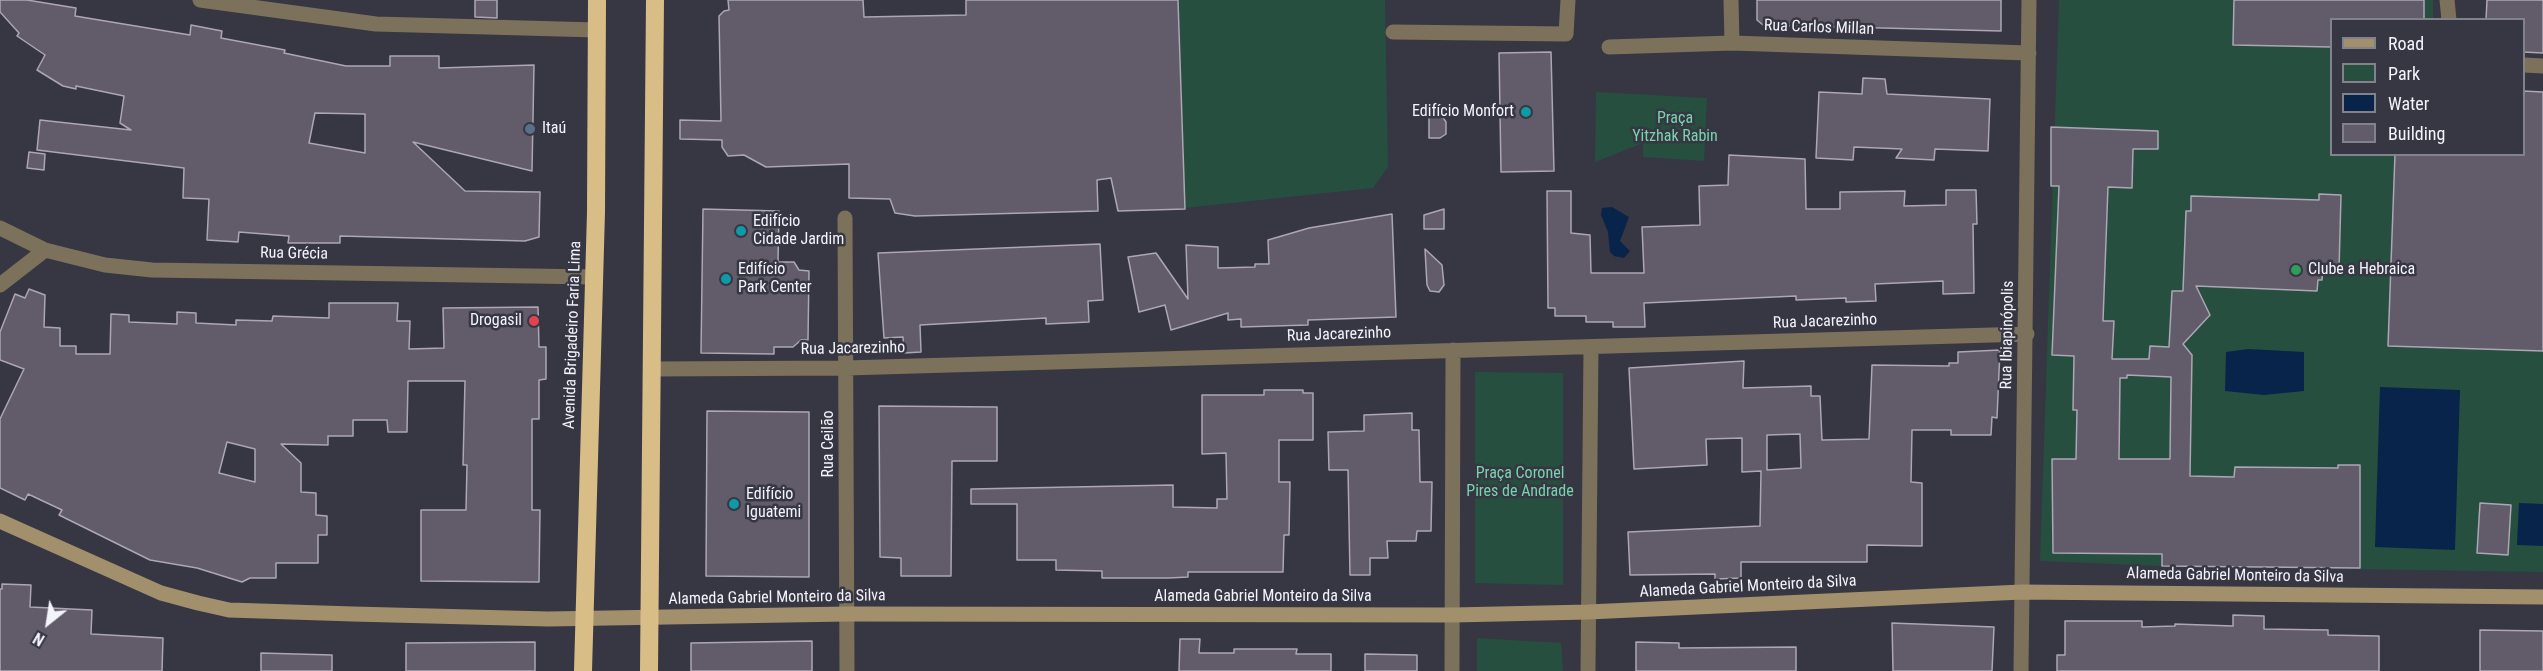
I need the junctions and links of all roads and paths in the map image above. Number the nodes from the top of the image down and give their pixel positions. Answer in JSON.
{"nodes":[{"id":1,"x":200,"y":0,"type":"edge"},
{"id":2,"x":597,"y":0,"type":"edge"},
{"id":3,"x":655,"y":0,"type":"edge"},
{"id":4,"x":1568,"y":0,"type":"edge"},
{"id":5,"x":1731,"y":0,"type":"edge"},
{"id":6,"x":2029,"y":0,"type":"edge"},
{"id":7,"x":2446,"y":0,"type":"edge"},
{"id":8,"x":2449,"y":18,"type":"edge"},
{"id":9,"x":597,"y":30,"type":"junction"},
{"id":10,"x":1393,"y":32,"type":"dead end"},
{"id":11,"x":1732,"y":43,"type":"junction"},
{"id":12,"x":1609,"y":47,"type":"dead end"},
{"id":13,"x":2029,"y":53,"type":"junction"},
{"id":14,"x":2525,"y":65,"type":"edge"},
{"id":15,"x":2543,"y":66,"type":"edge"},
{"id":16,"x":845,"y":218,"type":"dead end"},
{"id":17,"x":0,"y":228,"type":"edge"},
{"id":18,"x":45,"y":250,"type":"junction"},
{"id":19,"x":594,"y":277,"type":"junction"},
{"id":20,"x":0,"y":285,"type":"edge"},
{"id":21,"x":2027,"y":334,"type":"junction"},
{"id":22,"x":1591,"y":347,"type":"junction"},
{"id":23,"x":1453,"y":350,"type":"junction"},
{"id":24,"x":846,"y":368,"type":"junction"},
{"id":25,"x":652,"y":369,"type":"junction"},
{"id":26,"x":0,"y":522,"type":"edge"},
{"id":27,"x":2022,"y":592,"type":"junction"},
{"id":28,"x":2543,"y":597,"type":"edge"},
{"id":29,"x":1588,"y":612,"type":"junction"},
{"id":30,"x":847,"y":614,"type":"junction"},
{"id":31,"x":1453,"y":615,"type":"junction"},
{"id":32,"x":649,"y":617,"type":"junction"},
{"id":33,"x":584,"y":619,"type":"junction"},
{"id":34,"x":583,"y":671,"type":"edge"},
{"id":35,"x":649,"y":671,"type":"edge"},
{"id":36,"x":847,"y":671,"type":"edge"},
{"id":37,"x":1452,"y":671,"type":"edge"},
{"id":38,"x":1588,"y":671,"type":"edge"},
{"id":39,"x":2021,"y":671,"type":"edge"}],
"edges":[{"from":1,"to":9,"type":"street"},
{"from":2,"to":9,"type":"highway","name":"Avenida Brigadeiro Faria Lima"},
{"from":3,"to":25,"type":"highway"},
{"from":4,"to":10,"type":"street"},
{"from":5,"to":11,"type":"street"},
{"from":6,"to":13,"type":"street","name":"Rua Ibiapinópolis"},
{"from":7,"to":8,"type":"street"},
{"from":9,"to":19,"type":"highway","name":"Avenida Brigadeiro Faria Lima"},
{"from":11,"to":12,"type":"street","name":"Rua Carlos Millan"},
{"from":11,"to":13,"type":"street","name":"Rua Carlos Millan"},
{"from":13,"to":21,"type":"street","name":"Rua Ibiapinópolis"},
{"from":14,"to":15,"type":"street"},
{"from":16,"to":24,"type":"street","name":"Rua Ceilão"},
{"from":17,"to":18,"type":"street","name":"Rua Grécia"},
{"from":18,"to":19,"type":"street","name":"Rua Grécia"},
{"from":18,"to":20,"type":"street"},
{"from":19,"to":33,"type":"highway","name":"Avenida Brigadeiro Faria Lima"},
{"from":21,"to":22,"type":"street","name":"Rua Jacarezinho"},
{"from":21,"to":27,"type":"street","name":"Rua Ibiapinópolis"},
{"from":22,"to":23,"type":"street","name":"Rua Jacarezinho"},
{"from":22,"to":29,"type":"street"},
{"from":23,"to":24,"type":"street","name":"Rua Jacarezinho"},
{"from":23,"to":31,"type":"street"},
{"from":24,"to":25,"type":"street","name":"Rua Jacarezinho"},
{"from":24,"to":30,"type":"street","name":"Rua Ceilão"},
{"from":25,"to":32,"type":"highway"},
{"from":26,"to":33,"type":"street","name":"Alameda Gabriel Monteiro da Silva"},
{"from":27,"to":28,"type":"street","name":"Alameda Gabriel Monteiro da Silva"},
{"from":27,"to":29,"type":"street","name":"Alameda Gabriel Monteiro da Silva"},
{"from":27,"to":39,"type":"street","name":"Rua Ibiapinópolis"},
{"from":29,"to":31,"type":"street","name":"Alameda Gabriel Monteiro da Silva"},
{"from":29,"to":38,"type":"street"},
{"from":30,"to":31,"type":"street","name":"Alameda Gabriel Monteiro da Silva"},
{"from":30,"to":32,"type":"street","name":"Alameda Gabriel Monteiro da Silva"},
{"from":30,"to":36,"type":"street","name":"Rua Ceilão"},
{"from":31,"to":37,"type":"street"},
{"from":32,"to":33,"type":"street","name":"Alameda Gabriel Monteiro da Silva"},
{"from":32,"to":35,"type":"highway"},
{"from":33,"to":34,"type":"highway","name":"Avenida Brigadeiro Faria Lima"}]}
